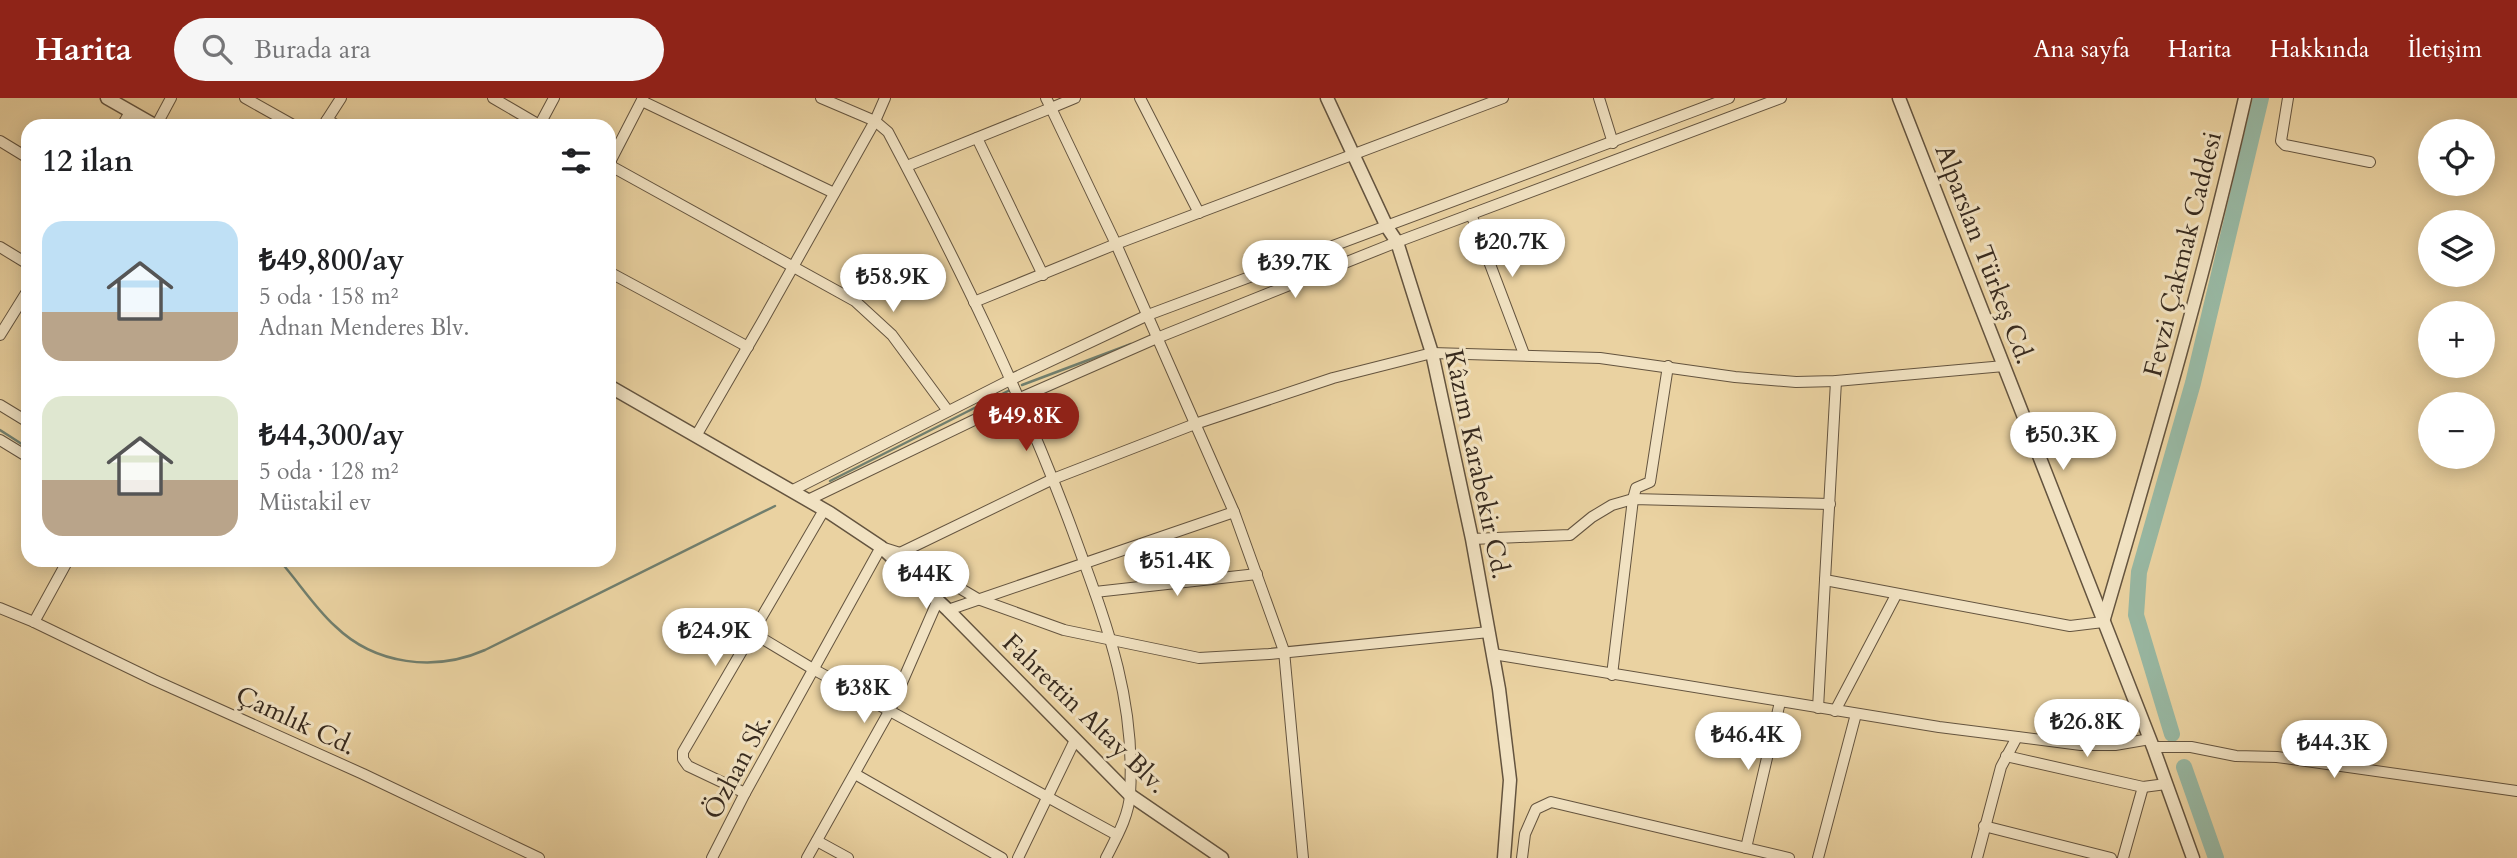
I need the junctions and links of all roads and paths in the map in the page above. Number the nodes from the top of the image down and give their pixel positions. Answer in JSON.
{"nodes":[{"id":1,"x":107,"y":98,"type":"edge"},
{"id":2,"x":172,"y":98,"type":"edge"},
{"id":3,"x":245,"y":98,"type":"edge"},
{"id":4,"x":339,"y":98,"type":"edge"},
{"id":5,"x":493,"y":98,"type":"edge"},
{"id":6,"x":554,"y":98,"type":"edge"},
{"id":7,"x":821,"y":98,"type":"edge"},
{"id":8,"x":885,"y":98,"type":"edge"},
{"id":9,"x":1046,"y":98,"type":"edge"},
{"id":10,"x":1075,"y":98,"type":"edge"},
{"id":11,"x":1140,"y":98,"type":"edge"},
{"id":12,"x":1328,"y":98,"type":"edge"},
{"id":13,"x":1599,"y":98,"type":"edge"},
{"id":14,"x":1729,"y":98,"type":"edge"},
{"id":15,"x":1781,"y":98,"type":"edge"},
{"id":16,"x":1899,"y":98,"type":"edge"},
{"id":17,"x":2245,"y":98,"type":"edge"},
{"id":18,"x":2288,"y":98,"type":"edge"},
{"id":19,"x":643,"y":99,"type":"edge"},
{"id":20,"x":1498,"y":99,"type":"edge"},
{"id":21,"x":1051,"y":108,"type":"junction"},
{"id":22,"x":130,"y":111,"type":"junction"},
{"id":23,"x":126,"y":119,"type":"edge"},
{"id":24,"x":144,"y":119,"type":"edge"},
{"id":25,"x":160,"y":119,"type":"edge"},
{"id":26,"x":282,"y":119,"type":"edge"},
{"id":27,"x":327,"y":119,"type":"edge"},
{"id":28,"x":528,"y":119,"type":"edge"},
{"id":29,"x":544,"y":119,"type":"edge"},
{"id":30,"x":875,"y":121,"type":"junction"},
{"id":31,"x":977,"y":138,"type":"junction"},
{"id":32,"x":0,"y":141,"type":"edge"},
{"id":33,"x":1613,"y":143,"type":"junction"},
{"id":34,"x":616,"y":151,"type":"edge"},
{"id":35,"x":1354,"y":153,"type":"junction"},
{"id":36,"x":21,"y":154,"type":"edge"},
{"id":37,"x":2370,"y":162,"type":"dead end"},
{"id":38,"x":907,"y":166,"type":"junction"},
{"id":39,"x":616,"y":168,"type":"edge"},
{"id":40,"x":834,"y":193,"type":"junction"},
{"id":41,"x":1199,"y":214,"type":"junction"},
{"id":42,"x":1471,"y":214,"type":"junction"},
{"id":43,"x":1387,"y":227,"type":"junction"},
{"id":44,"x":1397,"y":242,"type":"junction"},
{"id":45,"x":1116,"y":244,"type":"junction"},
{"id":46,"x":0,"y":247,"type":"edge"},
{"id":47,"x":21,"y":260,"type":"edge"},
{"id":48,"x":794,"y":266,"type":"junction"},
{"id":49,"x":616,"y":275,"type":"edge"},
{"id":50,"x":1043,"y":275,"type":"junction"},
{"id":51,"x":21,"y":301,"type":"edge"},
{"id":52,"x":974,"y":302,"type":"junction"},
{"id":53,"x":1148,"y":315,"type":"junction"},
{"id":54,"x":0,"y":335,"type":"edge"},
{"id":55,"x":1157,"y":338,"type":"junction"},
{"id":56,"x":747,"y":347,"type":"junction"},
{"id":57,"x":1432,"y":353,"type":"junction"},
{"id":58,"x":1524,"y":354,"type":"junction"},
{"id":59,"x":1668,"y":366,"type":"junction"},
{"id":60,"x":2004,"y":366,"type":"junction"},
{"id":61,"x":1012,"y":379,"type":"junction"},
{"id":62,"x":1836,"y":381,"type":"junction"},
{"id":63,"x":616,"y":390,"type":"edge"},
{"id":64,"x":1020,"y":398,"type":"junction"},
{"id":65,"x":0,"y":405,"type":"edge"},
{"id":66,"x":948,"y":411,"type":"junction"},
{"id":67,"x":21,"y":418,"type":"edge"},
{"id":68,"x":1195,"y":424,"type":"junction"},
{"id":69,"x":696,"y":436,"type":"junction"},
{"id":70,"x":0,"y":440,"type":"edge"},
{"id":71,"x":21,"y":453,"type":"edge"},
{"id":72,"x":1053,"y":479,"type":"junction"},
{"id":73,"x":791,"y":491,"type":"junction"},
{"id":74,"x":1633,"y":499,"type":"junction"},
{"id":75,"x":808,"y":500,"type":"junction"},
{"id":76,"x":1830,"y":504,"type":"junction"},
{"id":77,"x":824,"y":510,"type":"junction"},
{"id":78,"x":1234,"y":512,"type":"junction"},
{"id":79,"x":1472,"y":539,"type":"junction"},
{"id":80,"x":881,"y":547,"type":"junction"},
{"id":81,"x":900,"y":553,"type":"junction"},
{"id":82,"x":1084,"y":562,"type":"junction"},
{"id":83,"x":64,"y":567,"type":"edge"},
{"id":84,"x":1257,"y":574,"type":"junction"},
{"id":85,"x":1825,"y":580,"type":"junction"},
{"id":86,"x":1095,"y":592,"type":"junction"},
{"id":87,"x":1896,"y":595,"type":"junction"},
{"id":88,"x":978,"y":599,"type":"junction"},
{"id":89,"x":938,"y":600,"type":"junction"},
{"id":90,"x":0,"y":608,"type":"edge"},
{"id":91,"x":948,"y":610,"type":"junction"},
{"id":92,"x":34,"y":622,"type":"junction"},
{"id":93,"x":2103,"y":622,"type":"junction"},
{"id":94,"x":1489,"y":632,"type":"junction"},
{"id":95,"x":753,"y":633,"type":"junction"},
{"id":96,"x":1112,"y":640,"type":"junction"},
{"id":97,"x":1284,"y":651,"type":"junction"},
{"id":98,"x":1493,"y":654,"type":"junction"},
{"id":99,"x":813,"y":669,"type":"junction"},
{"id":100,"x":1612,"y":675,"type":"junction"},
{"id":101,"x":1780,"y":702,"type":"junction"},
{"id":102,"x":1818,"y":708,"type":"junction"},
{"id":103,"x":890,"y":710,"type":"junction"},
{"id":104,"x":1835,"y":711,"type":"junction"},
{"id":105,"x":1856,"y":714,"type":"junction"},
{"id":106,"x":2017,"y":737,"type":"junction"},
{"id":107,"x":1075,"y":740,"type":"junction"},
{"id":108,"x":2151,"y":743,"type":"junction"},
{"id":109,"x":2007,"y":756,"type":"junction"},
{"id":110,"x":855,"y":774,"type":"junction"},
{"id":111,"x":2166,"y":784,"type":"junction"},
{"id":112,"x":2143,"y":787,"type":"junction"},
{"id":113,"x":2517,"y":791,"type":"edge"},
{"id":114,"x":744,"y":793,"type":"junction"},
{"id":115,"x":1130,"y":795,"type":"junction"},
{"id":116,"x":1049,"y":798,"type":"junction"},
{"id":117,"x":1984,"y":827,"type":"junction"},
{"id":118,"x":1117,"y":835,"type":"junction"},
{"id":119,"x":817,"y":841,"type":"junction"},
{"id":120,"x":1746,"y":848,"type":"junction"},
{"id":121,"x":539,"y":858,"type":"edge"},
{"id":122,"x":712,"y":858,"type":"edge"},
{"id":123,"x":807,"y":858,"type":"edge"},
{"id":124,"x":848,"y":858,"type":"edge"},
{"id":125,"x":1002,"y":858,"type":"edge"},
{"id":126,"x":1018,"y":858,"type":"edge"},
{"id":127,"x":1107,"y":858,"type":"edge"},
{"id":128,"x":1222,"y":858,"type":"edge"},
{"id":129,"x":1303,"y":858,"type":"edge"},
{"id":130,"x":1504,"y":858,"type":"edge"},
{"id":131,"x":1522,"y":858,"type":"edge"},
{"id":132,"x":1788,"y":858,"type":"edge"},
{"id":133,"x":1818,"y":858,"type":"edge"},
{"id":134,"x":1977,"y":858,"type":"edge"},
{"id":135,"x":2110,"y":858,"type":"edge"},
{"id":136,"x":2123,"y":858,"type":"edge"},
{"id":137,"x":2193,"y":858,"type":"edge"}],
"edges":[{"from":1,"to":22,"type":"street"},
{"from":2,"to":25,"type":"street"},
{"from":3,"to":26,"type":"street"},
{"from":4,"to":27,"type":"street"},
{"from":5,"to":28,"type":"street"},
{"from":6,"to":29,"type":"street"},
{"from":7,"to":30,"type":"street"},
{"from":8,"to":30,"type":"street"},
{"from":9,"to":21,"type":"street"},
{"from":10,"to":21,"type":"street"},
{"from":11,"to":41,"type":"street"},
{"from":12,"to":35,"type":"street","name":"Kâzım Karabekir Cd."},
{"from":13,"to":33,"type":"street"},
{"from":14,"to":33,"type":"street"},
{"from":15,"to":42,"type":"street"},
{"from":16,"to":60,"type":"street","name":"Alparslan Türkeş Cd."},
{"from":17,"to":93,"type":"street","name":"Fevzi Çakmak Caddesi"},
{"from":18,"to":37,"type":"street"},
{"from":19,"to":34,"type":"street"},
{"from":19,"to":40,"type":"street"},
{"from":20,"to":35,"type":"street"},
{"from":21,"to":31,"type":"street"},
{"from":21,"to":45,"type":"street"},
{"from":22,"to":23,"type":"street"},
{"from":22,"to":24,"type":"street"},
{"from":30,"to":38,"type":"street"},
{"from":30,"to":40,"type":"street"},
{"from":31,"to":38,"type":"street"},
{"from":31,"to":50,"type":"street"},
{"from":32,"to":36,"type":"street"},
{"from":33,"to":43,"type":"street"},
{"from":35,"to":41,"type":"street"},
{"from":35,"to":43,"type":"street","name":"Kâzım Karabekir Cd."},
{"from":38,"to":52,"type":"street"},
{"from":39,"to":48,"type":"street"},
{"from":40,"to":48,"type":"street"},
{"from":41,"to":45,"type":"street"},
{"from":42,"to":44,"type":"street"},
{"from":42,"to":58,"type":"street"},
{"from":43,"to":44,"type":"street","name":"Kâzım Karabekir Cd."},
{"from":43,"to":53,"type":"street"},
{"from":44,"to":55,"type":"street"},
{"from":44,"to":57,"type":"street","name":"Kâzım Karabekir Cd."},
{"from":45,"to":50,"type":"street"},
{"from":45,"to":53,"type":"street"},
{"from":46,"to":47,"type":"street"},
{"from":48,"to":56,"type":"street"},
{"from":48,"to":66,"type":"street"},
{"from":49,"to":56,"type":"street"},
{"from":50,"to":52,"type":"street"},
{"from":51,"to":54,"type":"street"},
{"from":52,"to":61,"type":"street"},
{"from":53,"to":55,"type":"street"},
{"from":53,"to":61,"type":"street"},
{"from":55,"to":64,"type":"street"},
{"from":55,"to":68,"type":"street"},
{"from":56,"to":69,"type":"street"},
{"from":57,"to":58,"type":"street"},
{"from":57,"to":68,"type":"street"},
{"from":57,"to":79,"type":"street","name":"Kâzım Karabekir Cd."},
{"from":58,"to":59,"type":"street"},
{"from":59,"to":62,"type":"street"},
{"from":59,"to":74,"type":"street"},
{"from":60,"to":62,"type":"street"},
{"from":60,"to":93,"type":"street","name":"Alparslan Türkeş Cd."},
{"from":61,"to":64,"type":"street"},
{"from":61,"to":66,"type":"street"},
{"from":62,"to":76,"type":"street"},
{"from":63,"to":69,"type":"street","name":"Fahrettin Altay Blv."},
{"from":64,"to":72,"type":"street"},
{"from":64,"to":75,"type":"street"},
{"from":65,"to":67,"type":"street"},
{"from":66,"to":73,"type":"street"},
{"from":68,"to":72,"type":"street"},
{"from":68,"to":78,"type":"street"},
{"from":69,"to":73,"type":"street","name":"Fahrettin Altay Blv."},
{"from":70,"to":71,"type":"street"},
{"from":72,"to":81,"type":"street"},
{"from":72,"to":82,"type":"street"},
{"from":73,"to":75,"type":"street","name":"Fahrettin Altay Blv."},
{"from":74,"to":76,"type":"street"},
{"from":74,"to":79,"type":"street"},
{"from":74,"to":100,"type":"street"},
{"from":75,"to":77,"type":"street","name":"Fahrettin Altay Blv."},
{"from":76,"to":85,"type":"street"},
{"from":77,"to":80,"type":"street","name":"Fahrettin Altay Blv."},
{"from":77,"to":95,"type":"street"},
{"from":78,"to":82,"type":"street"},
{"from":78,"to":84,"type":"street"},
{"from":79,"to":94,"type":"street","name":"Kâzım Karabekir Cd."},
{"from":80,"to":81,"type":"street"},
{"from":80,"to":89,"type":"street","name":"Fahrettin Altay Blv."},
{"from":80,"to":99,"type":"street","name":"Özhan Sk."},
{"from":81,"to":88,"type":"street"},
{"from":82,"to":86,"type":"street"},
{"from":82,"to":88,"type":"street"},
{"from":83,"to":92,"type":"street"},
{"from":84,"to":86,"type":"street"},
{"from":84,"to":97,"type":"street"},
{"from":85,"to":87,"type":"street"},
{"from":85,"to":102,"type":"street"},
{"from":86,"to":96,"type":"street"},
{"from":87,"to":93,"type":"street"},
{"from":87,"to":104,"type":"street"},
{"from":88,"to":91,"type":"street"},
{"from":88,"to":96,"type":"street"},
{"from":89,"to":91,"type":"street","name":"Fahrettin Altay Blv."},
{"from":89,"to":103,"type":"street"},
{"from":90,"to":92,"type":"street","name":"Çamlık Cd."},
{"from":91,"to":107,"type":"street","name":"Fahrettin Altay Blv."},
{"from":92,"to":121,"type":"street","name":"Çamlık Cd."},
{"from":93,"to":108,"type":"street","name":"Alparslan Türkeş Cd."},
{"from":94,"to":97,"type":"street"},
{"from":94,"to":98,"type":"street","name":"Kâzım Karabekir Cd."},
{"from":95,"to":99,"type":"street"},
{"from":95,"to":114,"type":"street"},
{"from":96,"to":97,"type":"street"},
{"from":96,"to":115,"type":"street"},
{"from":97,"to":129,"type":"street"},
{"from":98,"to":100,"type":"street"},
{"from":98,"to":130,"type":"street","name":"Kâzım Karabekir Cd."},
{"from":99,"to":103,"type":"street"},
{"from":99,"to":114,"type":"street","name":"Özhan Sk."},
{"from":100,"to":101,"type":"street"},
{"from":101,"to":102,"type":"street"},
{"from":101,"to":120,"type":"street"},
{"from":102,"to":104,"type":"street"},
{"from":103,"to":110,"type":"street"},
{"from":103,"to":116,"type":"street"},
{"from":104,"to":105,"type":"street"},
{"from":105,"to":106,"type":"street"},
{"from":105,"to":133,"type":"street"},
{"from":106,"to":108,"type":"street"},
{"from":106,"to":109,"type":"street"},
{"from":107,"to":115,"type":"street","name":"Fahrettin Altay Blv."},
{"from":107,"to":116,"type":"street"},
{"from":108,"to":111,"type":"street","name":"Alparslan Türkeş Cd."},
{"from":108,"to":113,"type":"street"},
{"from":109,"to":112,"type":"street"},
{"from":109,"to":117,"type":"street"},
{"from":110,"to":119,"type":"street"},
{"from":110,"to":125,"type":"street"},
{"from":111,"to":112,"type":"street"},
{"from":111,"to":137,"type":"street","name":"Alparslan Türkeş Cd."},
{"from":112,"to":136,"type":"street"},
{"from":114,"to":122,"type":"street","name":"Özhan Sk."},
{"from":115,"to":118,"type":"street"},
{"from":115,"to":128,"type":"street","name":"Fahrettin Altay Blv."},
{"from":116,"to":118,"type":"street"},
{"from":116,"to":126,"type":"street"},
{"from":117,"to":134,"type":"street"},
{"from":117,"to":135,"type":"street"},
{"from":118,"to":127,"type":"street"},
{"from":119,"to":123,"type":"street"},
{"from":119,"to":124,"type":"street"},
{"from":120,"to":131,"type":"street"},
{"from":120,"to":132,"type":"street"}]}
